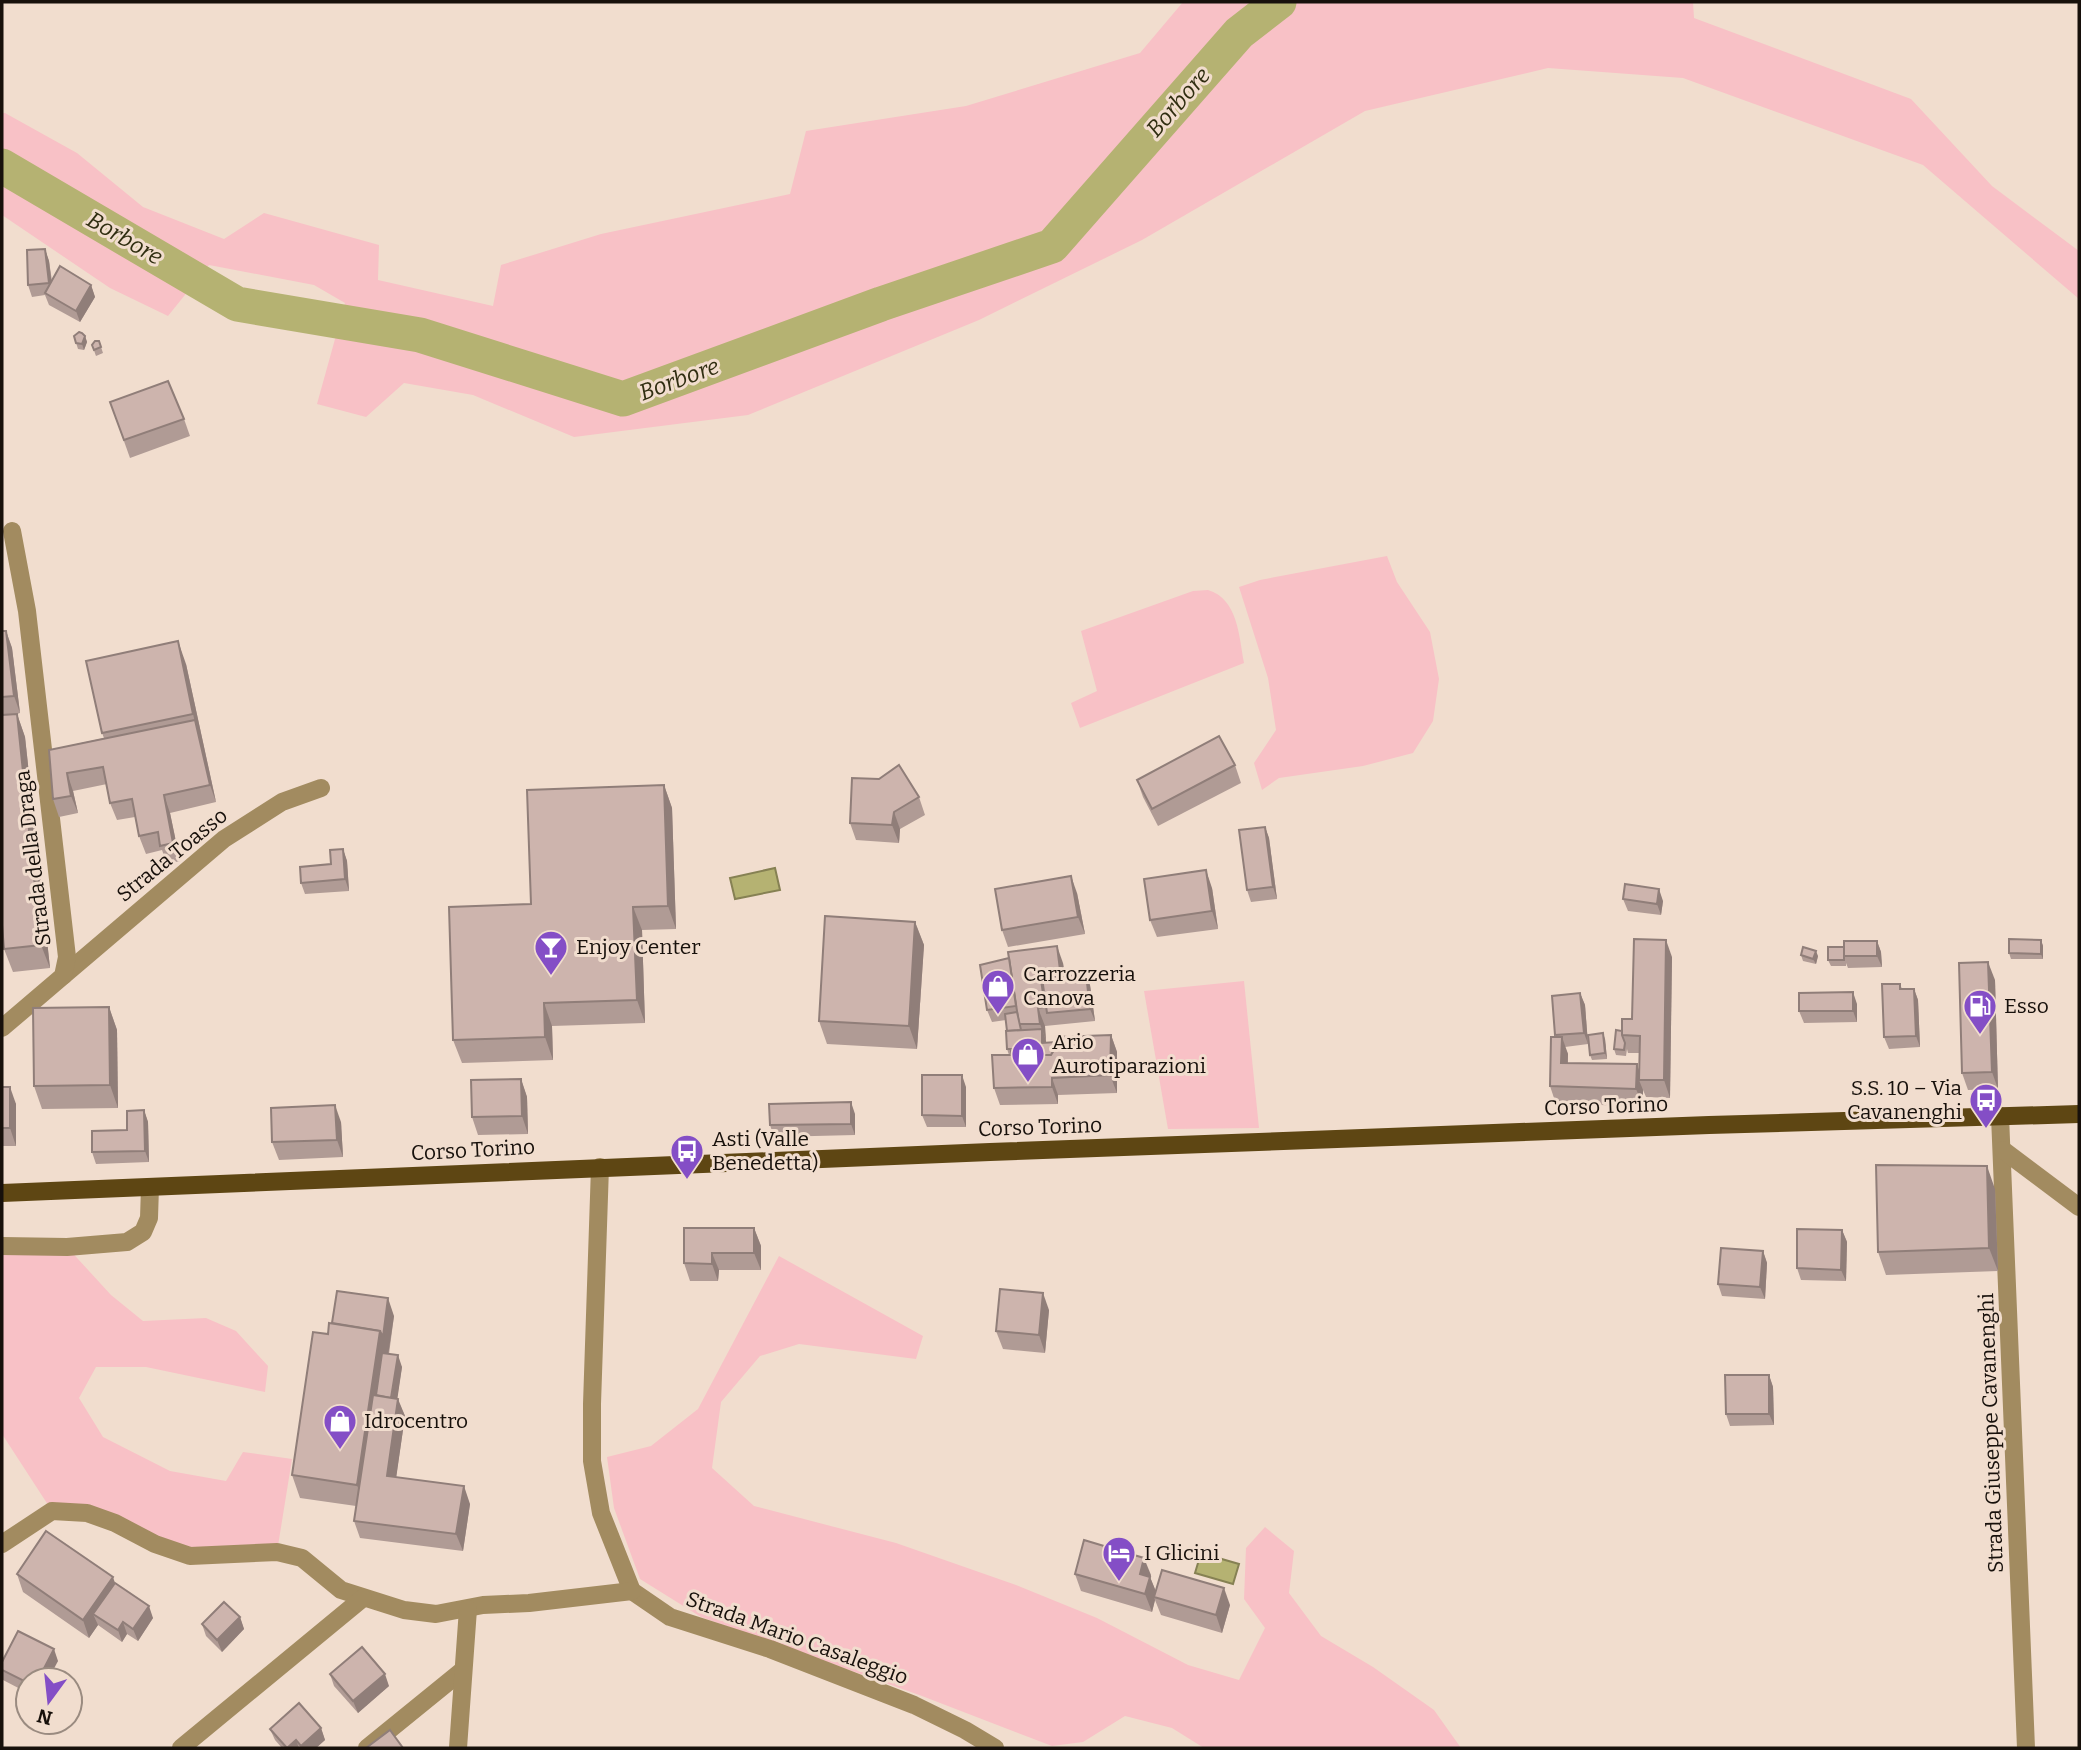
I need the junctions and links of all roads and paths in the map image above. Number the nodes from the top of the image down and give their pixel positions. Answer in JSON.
{"nodes":[{"id":1,"x":12,"y":531,"type":"dead end"},
{"id":2,"x":321,"y":789,"type":"dead end"},
{"id":3,"x":63,"y":976,"type":"junction"},
{"id":4,"x":2,"y":1028,"type":"edge"},
{"id":5,"x":2079,"y":1114,"type":"edge"},
{"id":6,"x":2000,"y":1116,"type":"junction"},
{"id":7,"x":2003,"y":1150,"type":"junction"},
{"id":8,"x":600,"y":1167,"type":"junction"},
{"id":9,"x":150,"y":1187,"type":"junction"},
{"id":10,"x":2,"y":1193,"type":"edge"},
{"id":11,"x":2079,"y":1207,"type":"edge"},
{"id":12,"x":2,"y":1246,"type":"edge"},
{"id":13,"x":2,"y":1544,"type":"edge"},
{"id":14,"x":632,"y":1591,"type":"junction"},
{"id":15,"x":363,"y":1598,"type":"junction"},
{"id":16,"x":468,"y":1609,"type":"junction"},
{"id":17,"x":463,"y":1670,"type":"junction"},
{"id":18,"x":181,"y":1748,"type":"edge"},
{"id":19,"x":367,"y":1748,"type":"edge"},
{"id":20,"x":457,"y":1748,"type":"edge"},
{"id":21,"x":995,"y":1748,"type":"edge"},
{"id":22,"x":2026,"y":1748,"type":"edge"}],
"edges":[{"from":1,"to":3,"type":"street","name":"Strada della Draga"},
{"from":2,"to":3,"type":"street","name":"Strada Toasso"},
{"from":3,"to":4,"type":"street"},
{"from":5,"to":6,"type":"main road","name":"Corso Torino"},
{"from":6,"to":7,"type":"street","name":"Strada Giuseppe Cavanenghi"},
{"from":6,"to":8,"type":"main road","name":"Corso Torino"},
{"from":7,"to":11,"type":"street"},
{"from":7,"to":22,"type":"street","name":"Strada Giuseppe Cavanenghi"},
{"from":8,"to":9,"type":"main road","name":"Corso Torino"},
{"from":8,"to":14,"type":"street"},
{"from":9,"to":10,"type":"main road","name":"Corso Torino"},
{"from":9,"to":12,"type":"street"},
{"from":13,"to":15,"type":"street"},
{"from":14,"to":16,"type":"street"},
{"from":14,"to":21,"type":"street","name":"Strada Mario Casaleggio"},
{"from":15,"to":16,"type":"street"},
{"from":15,"to":18,"type":"street"},
{"from":16,"to":17,"type":"street"},
{"from":17,"to":19,"type":"street"},
{"from":17,"to":20,"type":"street"}]}
